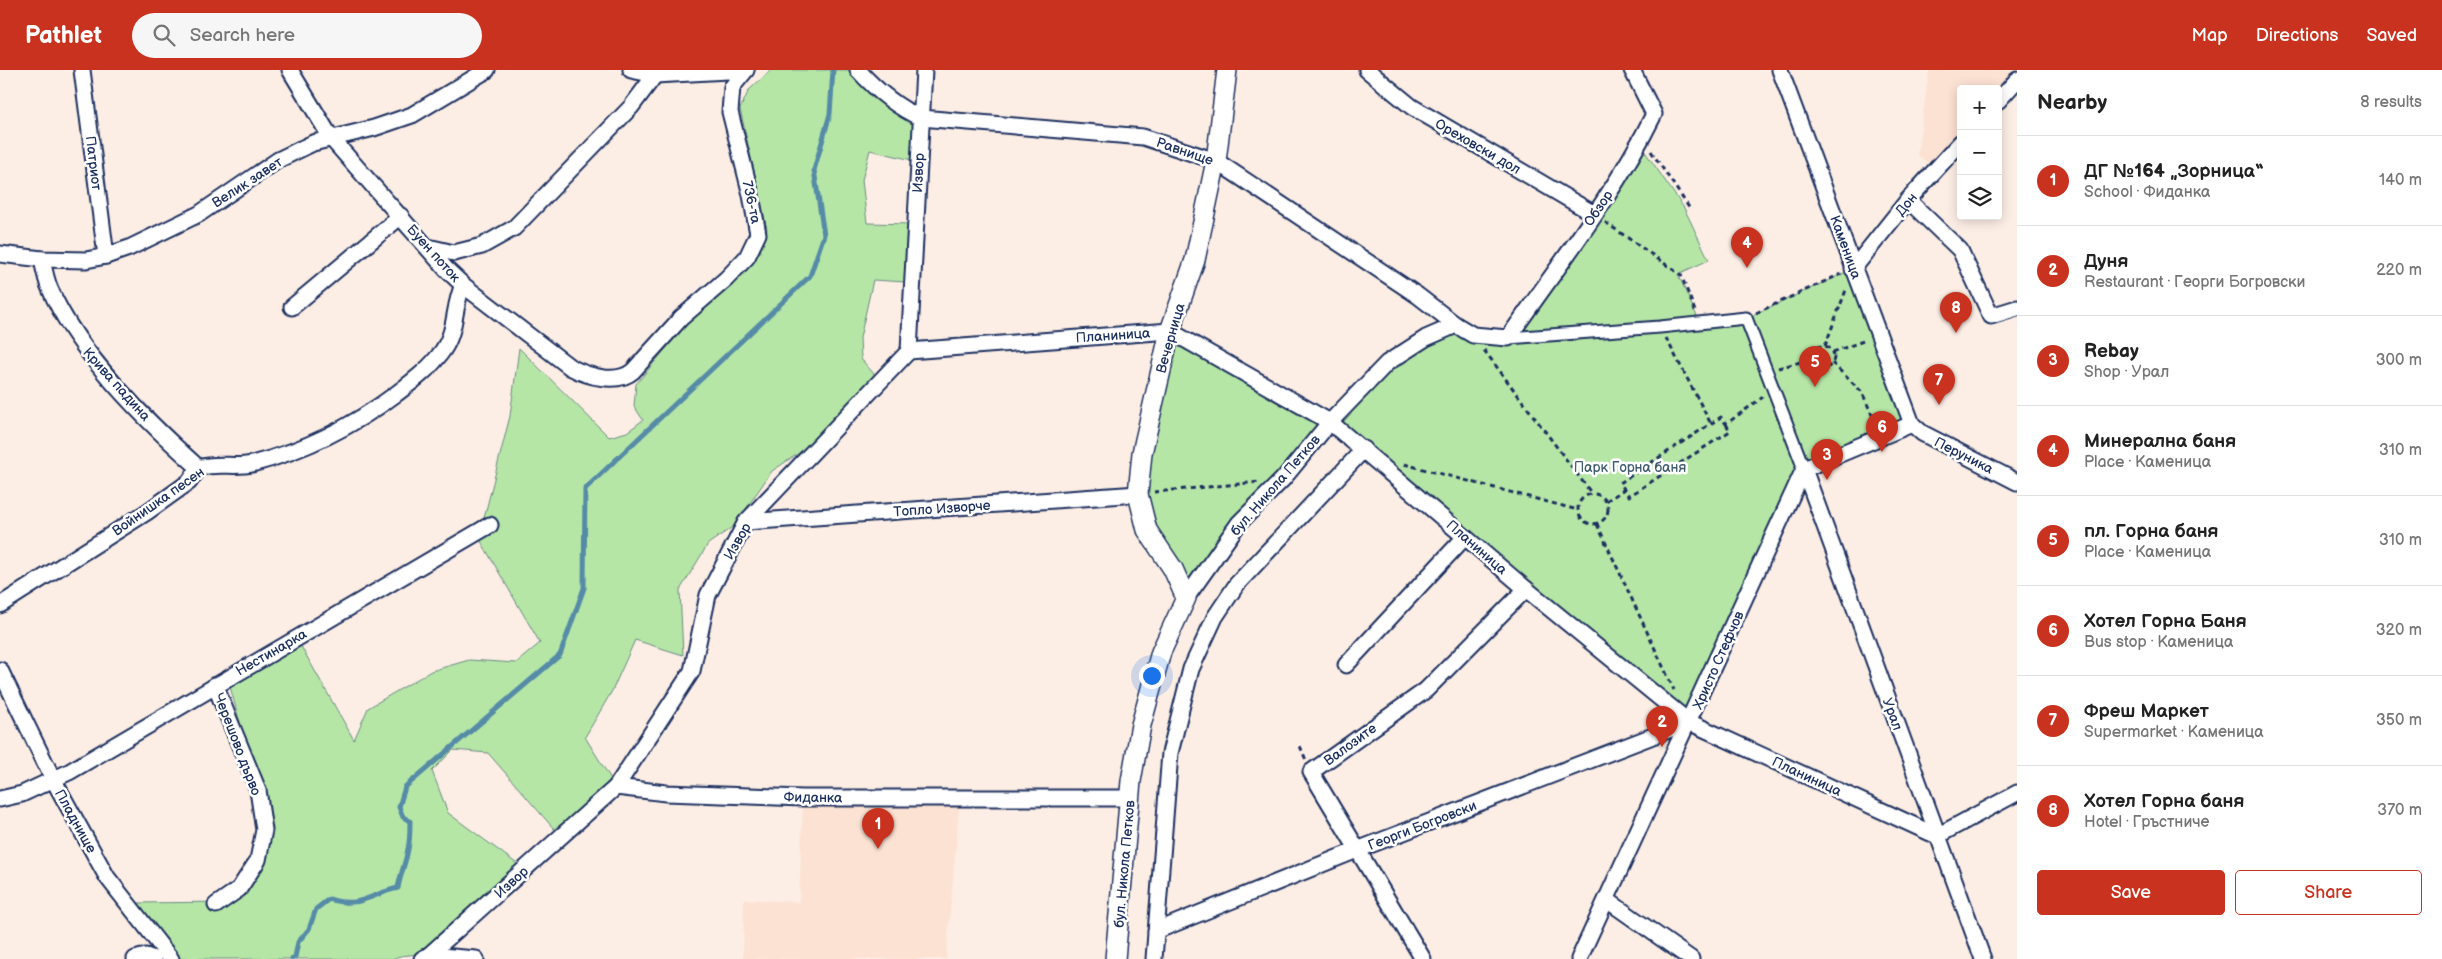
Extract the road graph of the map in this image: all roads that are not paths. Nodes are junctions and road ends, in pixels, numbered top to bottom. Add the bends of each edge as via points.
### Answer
1 (82, 70) edge
2 (290, 70) edge
3 (487, 70) edge
4 (631, 70) edge
5 (746, 70) edge
6 (858, 70) edge
7 (924, 70) edge
8 (1227, 70) edge
9 (1367, 70) edge
10 (1632, 70) edge
11 (1780, 70) edge
12 (655, 74) junction
13 (2017, 80) edge
14 (2002, 97) edge
15 (921, 118) junction
16 (331, 138) junction
17 (1957, 146) edge
18 (1216, 160) junction
19 (1908, 200) junction
20 (1594, 214) junction
21 (401, 216) junction
22 (428, 247) junction
23 (0, 254) edge
24 (106, 256) junction
25 (42, 259) junction
26 (1853, 269) junction
27 (463, 285) junction
28 (292, 307) dead end
29 (2017, 308) edge
30 (1456, 325) junction
31 (1170, 331) junction
32 (1508, 338) junction
33 (909, 351) junction
34 (624, 376) joint
35 (1330, 422) junction
36 (1912, 424) junction
37 (1364, 448) junction
38 (199, 468) junction
39 (1804, 469) junction
40 (2017, 482) edge
41 (1138, 494) junction
42 (746, 522) junction
43 (490, 525) dead end
44 (1465, 537) junction
45 (1526, 589) junction
46 (1186, 598) junction
47 (0, 605) edge
48 (1346, 665) dead end
49 (0, 670) edge
50 (214, 685) junction
51 (1689, 722) junction
52 (53, 779) junction
53 (616, 787) junction
54 (2017, 792) edge
55 (1130, 798) junction
56 (0, 799) edge
57 (1937, 836) junction
58 (1357, 850) junction
59 (1607, 900) junction
60 (216, 905) dead end
61 (1156, 932) junction
62 (426, 957) edge
63 (135, 959) edge
64 (154, 959) edge
65 (171, 959) edge
66 (476, 959) edge
67 (1115, 959) edge
68 (1154, 959) edge
69 (1423, 959) edge
70 (1580, 959) edge
71 (1691, 959) edge
72 (1983, 959) edge

1 - 24 street, Патриот
2 - 16 street, Буен поток
3 - 16 street, Велик завет via 412,115
4 - 12 street
5 - 12 street
5 - 34 street, 736-та via 732,88 730,112 758,234 748,257 682,318 633,372
6 - 15 street, Равнище via 901,109
7 - 15 street, Извор
8 - 18 street, Вечерница
9 - 20 street, Ореховски дол via 1412,107
10 - 20 street, Обзор via 1654,114
11 - 26 street, Каменица
12 - 22 street via 631,107 514,228 482,246 454,252
13 - 14 street
15 - 18 street, Равнище via 1143,137
15 - 33 street, Извор
16 - 21 street, Буен поток
16 - 24 street, Велик завет via 278,160 182,223
17 - 19 street, Дон
18 - 30 street, Равнище via 1417,295
18 - 31 street, Вечерница via 1195,260
19 - 26 street, Дон
19 - 29 street via 1960,250 1991,316
20 - 32 street, Обзор
21 - 22 street, Буен поток
21 - 28 street
22 - 27 street, Буен поток
23 - 25 street, Велик завет
24 - 25 street, Велик завет via 86,260
25 - 38 street, Крива падина via 49,288 84,348
26 - 36 street, Каменица
27 - 34 street, Буен поток via 570,367 593,376
27 - 38 street, Войнишка песен via 457,300 452,334 443,350 407,386 378,408 339,432 297,450 251,464 215,464
30 - 32 street, Равнище via 1472,335
30 - 35 street, бул. Никола Петков via 1426,338 1387,363
31 - 33 street, Планиница
31 - 35 street, Планиница
31 - 41 street, Вечерница via 1142,454
32 - 39 street via 1746,318
33 - 42 street, Извор
35 - 37 street, Планиница
35 - 46 street, бул. Никола Петков via 1283,479 1239,523
36 - 39 street
36 - 40 street, Перуника via 1922,433
37 - 44 street, Планиница
37 - 61 street via 1237,584 1215,617 1191,669 1170,753
38 - 47 street, Войнишка песен via 190,482 154,507
39 - 51 street, Христо Стефчов
39 - 57 street, Урал
41 - 42 street, Топло Изворче
41 - 46 street, Вечерница via 1147,530
42 - 53 street, Извор via 708,594 692,672
43 - 50 street, Нестинарка
44 - 45 street, Планиница
44 - 48 street
45 - 51 street, Планиница
45 - 58 street, Валозите via 1426,690 1310,772
46 - 55 street, бул. Никола Петков via 1161,652 1144,716
49 - 52 street, Пладнище
50 - 52 street, Нестинарка
50 - 60 street, Черешово дърво via 258,790 264,830 258,860 239,889
51 - 57 street, Планиница
51 - 58 street, Георги Богровски
51 - 59 street, Христо Стефчов
52 - 56 street, Нестинарка via 22,794
52 - 65 street, Пладнище via 106,877
53 - 55 street, Фиданка via 666,793 803,798
53 - 62 street, Извор
54 - 57 street
55 - 67 street, бул. Никола Петков
57 - 72 street, Урал
58 - 61 street, Георги Богровски
58 - 69 street, Валозите
59 - 70 street, Христо Стефчов
59 - 71 street
61 - 68 street
62 - 66 street
63 - 64 street via 146,956

